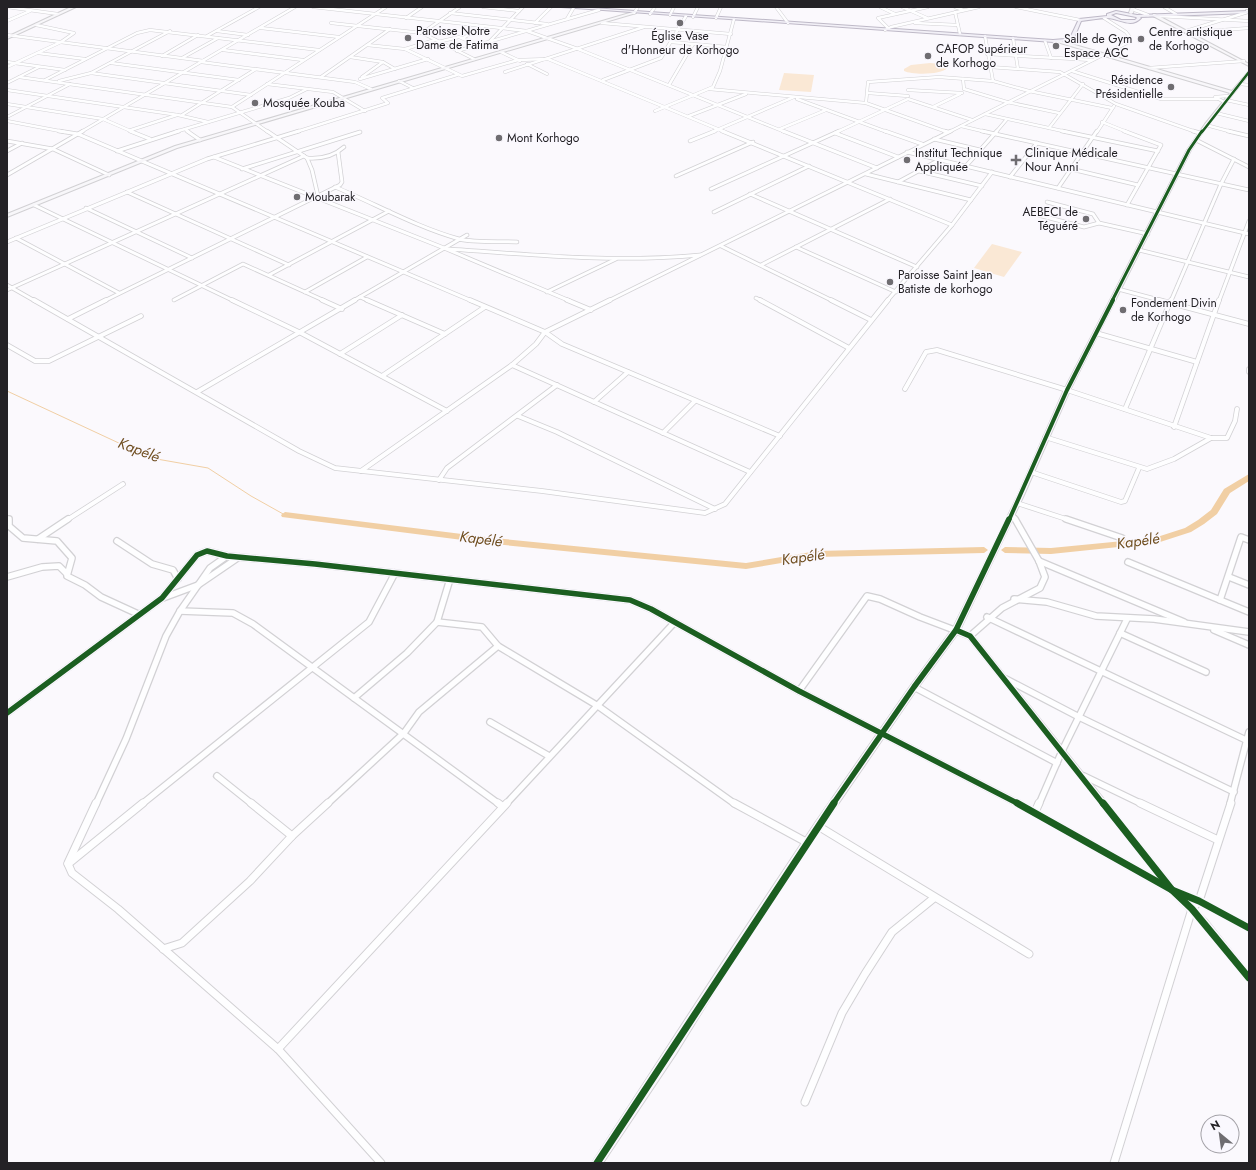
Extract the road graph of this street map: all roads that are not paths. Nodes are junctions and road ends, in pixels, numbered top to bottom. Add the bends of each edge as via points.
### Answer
1 (7, 7) edge
2 (74, 7) edge
3 (259, 7) edge
4 (295, 7) edge
5 (313, 7) edge
6 (386, 7) edge
7 (422, 7) edge
8 (460, 7) edge
9 (483, 7) edge
10 (523, 7) edge
11 (551, 7) edge
12 (563, 7) edge
13 (638, 7) edge
14 (655, 7) edge
15 (674, 7) edge
16 (698, 7) edge
17 (721, 7) edge
18 (776, 7) edge
19 (880, 7) edge
20 (902, 7) edge
21 (927, 7) edge
22 (955, 7) edge
23 (979, 7) edge
24 (1016, 7) edge
25 (1164, 7) edge
26 (574, 8) edge
27 (1132, 8) edge
28 (31, 10) junction
29 (599, 10) junction
30 (963, 10) junction
31 (519, 11) junction
32 (911, 11) junction
33 (1248, 11) edge
34 (956, 12) junction
35 (450, 13) junction
36 (634, 13) junction
37 (1131, 13) junction
38 (58, 14) junction
39 (375, 14) junction
40 (650, 14) junction
41 (895, 14) junction
42 (1176, 14) junction
43 (670, 15) junction
44 (1148, 15) junction
45 (686, 16) junction
46 (1137, 16) junction
47 (1155, 16) junction
48 (693, 17) junction
49 (1109, 17) junction
50 (406, 18) junction
51 (716, 18) junction
52 (928, 18) junction
53 (1104, 18) junction
54 (567, 19) junction
55 (510, 20) junction
56 (734, 20) junction
57 (1080, 20) junction
58 (1224, 20) junction
59 (7, 21) edge
60 (1249, 21) edge
61 (331, 22) dead end
62 (439, 22) junction
63 (910, 22) junction
64 (535, 23) junction
65 (602, 23) junction
66 (788, 23) junction
67 (549, 24) junction
68 (36, 25) junction
69 (358, 25) junction
70 (958, 25) junction
71 (483, 27) junction
72 (644, 27) junction
73 (261, 28) junction
74 (1249, 28) edge
75 (391, 29) junction
76 (502, 29) junction
77 (886, 29) junction
78 (217, 30) junction
79 (679, 30) junction
80 (527, 31) junction
81 (170, 32) junction
82 (1186, 32) junction
83 (422, 33) junction
84 (7, 34) edge
85 (731, 34) junction
86 (960, 34) junction
87 (13, 35) junction
88 (199, 35) junction
89 (248, 35) junction
90 (206, 36) junction
91 (985, 36) junction
92 (338, 37) junction
93 (7, 38) edge
94 (218, 38) junction
95 (463, 38) junction
96 (548, 38) junction
97 (1013, 38) junction
98 (238, 40) junction
99 (437, 41) junction
100 (1045, 41) junction
101 (1058, 41) junction
102 (61, 42) junction
103 (488, 42) junction
104 (671, 42) junction
105 (693, 44) junction
106 (367, 45) junction
107 (478, 45) junction
108 (727, 47) junction
109 (105, 49) junction
110 (405, 49) junction
111 (578, 49) junction
112 (222, 50) junction
113 (320, 50) junction
114 (457, 51) junction
115 (131, 52) junction
116 (501, 52) junction
117 (37, 53) junction
118 (987, 54) junction
119 (1014, 55) junction
120 (161, 56) junction
121 (1104, 56) junction
122 (350, 57) junction
123 (181, 58) junction
124 (548, 58) junction
125 (1051, 58) junction
126 (86, 59) junction
127 (428, 59) junction
128 (474, 59) junction
129 (303, 60) junction
130 (518, 60) junction
131 (1093, 60) junction
132 (1244, 61) junction
133 (7, 62) edge
134 (202, 62) junction
135 (383, 62) junction
136 (14, 63) junction
137 (110, 63) junction
138 (528, 65) junction
139 (1249, 65) edge
140 (7, 67) edge
141 (40, 67) junction
142 (990, 67) junction
143 (445, 68) junction
144 (1149, 68) junction
145 (256, 69) junction
146 (395, 69) junction
147 (1018, 69) junction
148 (66, 70) junction
149 (630, 70) junction
150 (1072, 71) junction
151 (186, 72) junction
152 (284, 72) junction
153 (505, 72) dead end
154 (1249, 72) edge
155 (91, 73) junction
156 (547, 74) dead end
157 (1066, 74) junction
158 (457, 75) junction
159 (19, 77) junction
160 (321, 77) junction
161 (360, 79) junction
162 (963, 79) junction
163 (239, 80) junction
164 (603, 80) junction
165 (907, 80) junction
166 (44, 81) junction
167 (399, 81) junction
168 (993, 81) junction
169 (56, 82) junction
170 (355, 82) junction
171 (7, 83) edge
172 (164, 83) junction
173 (69, 84) junction
174 (267, 84) junction
175 (1083, 84) junction
176 (1240, 84) junction
177 (669, 85) junction
178 (1249, 85) edge
179 (413, 88) junction
180 (306, 89) junction
181 (372, 89) junction
182 (710, 89) junction
183 (7, 90) edge
184 (908, 90) junction
185 (966, 90) junction
186 (222, 91) junction
187 (1029, 91) junction
188 (1231, 92) junction
189 (747, 93) junction
190 (868, 93) junction
191 (962, 93) junction
192 (48, 95) junction
193 (145, 95) junction
194 (251, 95) junction
195 (694, 95) junction
196 (794, 97) junction
197 (908, 97) junction
198 (342, 98) junction
199 (1070, 99) junction
200 (1217, 99) junction
201 (1226, 99) junction
202 (1008, 102) junction
203 (203, 103) junction
204 (866, 103) junction
205 (7, 104) edge
206 (1116, 104) junction
207 (718, 105) junction
208 (1249, 105) edge
209 (666, 106) junction
210 (26, 107) junction
211 (123, 107) junction
212 (232, 107) junction
213 (933, 107) junction
214 (1112, 108) junction
215 (826, 110) junction
216 (885, 110) junction
217 (365, 111) junction
218 (654, 111) dead end
219 (242, 113) junction
220 (1059, 113) junction
221 (1216, 113) junction
222 (985, 114) junction
223 (178, 115) junction
224 (182, 116) junction
225 (689, 116) junction
226 (7, 117) edge
227 (748, 117) junction
228 (1007, 118) junction
229 (104, 119) junction
230 (972, 120) junction
231 (7, 121) edge
232 (1249, 121) edge
233 (208, 122) junction
234 (257, 122) junction
235 (858, 122) junction
236 (1102, 122) junction
237 (1206, 125) junction
238 (960, 126) junction
239 (1049, 128) junction
240 (185, 129) junction
241 (720, 129) junction
242 (780, 129) junction
243 (131, 130) junction
244 (360, 132) dead end
245 (948, 132) junction
246 (835, 133) junction
247 (1200, 133) junction
248 (78, 134) junction
249 (994, 134) junction
250 (1249, 136) edge
251 (277, 137) junction
252 (1093, 137) junction
253 (150, 139) junction
254 (934, 139) junction
255 (200, 140) junction
256 (1196, 140) junction
257 (7, 141) edge
258 (690, 141) dead end
259 (753, 142) junction
260 (22, 143) junction
261 (813, 143) junction
262 (1036, 143) junction
263 (922, 144) junction
264 (344, 147) dead end
265 (53, 149) junction
266 (980, 150) junction
267 (7, 151) edge
268 (117, 151) junction
269 (1158, 151) junction
270 (298, 152) junction
271 (338, 152) junction
272 (907, 152) junction
273 (227, 153) junction
274 (1082, 153) junction
275 (785, 155) junction
276 (214, 157) junction
277 (305, 157) junction
278 (898, 157) junction
279 (1234, 159) junction
280 (221, 160) junction
281 (939, 160) junction
282 (142, 161) junction
283 (809, 166) junction
284 (966, 166) junction
285 (1249, 167) edge
286 (877, 168) junction
287 (1148, 168) junction
288 (242, 169) junction
289 (1071, 169) junction
290 (919, 171) junction
291 (992, 172) junction
292 (169, 174) junction
293 (866, 174) junction
294 (1177, 174) junction
295 (7, 175) edge
296 (109, 175) junction
297 (676, 176) dead end
298 (260, 177) junction
299 (1010, 177) junction
300 (848, 182) junction
301 (898, 182) junction
302 (1221, 184) junction
303 (1138, 185) junction
304 (982, 186) junction
305 (335, 187) junction
306 (1058, 188) junction
307 (711, 189) dead end
308 (1249, 190) edge
309 (127, 192) junction
310 (220, 194) junction
311 (750, 194) junction
312 (316, 197) junction
313 (890, 199) junction
314 (971, 200) junction
315 (1047, 202) dead end
316 (1127, 204) junction
317 (34, 205) junction
318 (86, 208) junction
319 (389, 211) junction
320 (714, 212) dead end
321 (789, 212) junction
322 (1158, 212) junction
323 (178, 214) junction
324 (1038, 215) dead end
325 (7, 216) edge
326 (277, 217) junction
327 (63, 218) junction
328 (371, 221) junction
329 (1249, 221) edge
330 (1099, 223) junction
331 (1204, 223) junction
332 (952, 225) junction
333 (829, 230) junction
334 (136, 232) junction
335 (1247, 233) edge
336 (1148, 234) junction
337 (467, 235) dead end
338 (16, 238) junction
339 (233, 238) junction
340 (460, 239) junction
341 (330, 241) junction
342 (7, 242) edge
343 (517, 242) dead end
344 (110, 244) junction
345 (721, 246) junction
346 (796, 247) junction
347 (444, 248) junction
348 (1139, 250) junction
349 (704, 254) junction
350 (367, 257) junction
351 (192, 258) junction
352 (617, 258) junction
353 (1188, 262) junction
354 (65, 264) junction
355 (289, 265) junction
356 (761, 265) junction
357 (917, 267) junction
358 (167, 270) junction
359 (404, 272) junction
360 (1230, 272) junction
361 (269, 275) junction
362 (1249, 277) edge
363 (7, 285) edge
364 (200, 286) junction
365 (13, 288) junction
366 (1118, 289) junction
367 (7, 290) edge
368 (305, 292) junction
369 (547, 292) junction
370 (896, 292) junction
371 (119, 293) junction
372 (360, 297) junction
373 (756, 298) dead end
374 (174, 300) dead end
375 (1170, 303) junction
376 (485, 307) junction
377 (342, 309) junction
378 (591, 310) junction
379 (1214, 314) junction
380 (402, 315) junction
381 (141, 316) dead end
382 (68, 319) junction
383 (871, 320) junction
384 (1249, 324) edge
385 (545, 332) junction
386 (301, 333) junction
387 (1096, 333) junction
388 (445, 334) junction
389 (99, 336) junction
390 (7, 345) edge
391 (849, 348) junction
392 (1150, 349) junction
393 (340, 354) junction
394 (1197, 362) junction
395 (512, 364) junction
396 (1249, 369) edge
397 (628, 372) junction
398 (1249, 372) edge
399 (382, 376) junction
400 (557, 385) junction
401 (905, 389) dead end
402 (1067, 390) junction
403 (197, 392) junction
404 (695, 401) junction
405 (594, 402) junction
406 (1125, 409) junction
407 (1237, 409) dead end
408 (447, 411) junction
409 (518, 416) junction
410 (1174, 427) junction
411 (663, 433) junction
412 (780, 436) junction
413 (1045, 437) junction
414 (1211, 438) junction
415 (1139, 468) junction
416 (361, 471) junction
417 (750, 472) junction
418 (1031, 472) junction
419 (439, 480) junction
420 (123, 484) dead end
421 (1017, 504) junction
422 (715, 509) junction
423 (1012, 514) junction
424 (7, 518) edge
425 (1122, 538) dead end
426 (38, 539) junction
427 (1249, 540) edge
428 (117, 541) dead end
429 (227, 556) junction
430 (239, 557) junction
431 (1039, 561) junction
432 (1128, 562) dead end
433 (395, 573) junction
434 (67, 574) junction
435 (1229, 576) junction
436 (7, 577) edge
437 (178, 579) junction
438 (450, 579) junction
439 (198, 585) junction
440 (1249, 585) edge
441 (162, 598) junction
442 (1014, 599) junction
443 (1220, 600) junction
444 (180, 611) junction
445 (1249, 612) edge
446 (138, 614) junction
447 (987, 618) junction
448 (1127, 619) junction
449 (437, 622) junction
450 (674, 623) junction
451 (1192, 625) junction
452 (1208, 627) junction
453 (956, 630) junction
454 (1249, 632) edge
455 (1120, 633) junction
456 (970, 636) junction
457 (1249, 645) edge
458 (498, 646) junction
459 (311, 668) junction
460 (1102, 672) junction
461 (1206, 672) dead end
462 (1003, 678) junction
463 (914, 687) junction
464 (800, 691) junction
465 (354, 698) junction
466 (598, 706) junction
467 (7, 713) edge
468 (1079, 717) junction
469 (490, 722) dead end
470 (1249, 732) edge
471 (404, 733) junction
472 (883, 734) junction
473 (1248, 741) edge
474 (1062, 751) junction
475 (549, 756) junction
476 (1057, 763) junction
477 (217, 776) dead end
478 (1082, 776) junction
479 (1234, 792) junction
480 (502, 806) junction
481 (1035, 812) junction
482 (818, 826) junction
483 (292, 836) junction
484 (1218, 840) junction
485 (808, 843) junction
486 (68, 864) junction
487 (1172, 890) junction
488 (934, 898) junction
489 (1199, 901) junction
490 (1192, 909) junction
491 (1249, 928) edge
492 (163, 949) junction
493 (1029, 954) dead end
494 (1249, 978) edge
495 (278, 1049) junction
496 (805, 1102) dead end
497 (380, 1163) edge
498 (597, 1163) edge
499 (1114, 1163) edge

1 - 28 street
2 - 38 street
3 - 78 street
4 - 73 street
5 - 39 street
6 - 39 street
7 - 50 street
8 - 35 street
9 - 31 street
10 - 31 street
11 - 64 street
12 - 26 main road
13 - 36 street
14 - 40 street
15 - 43 street
16 - 48 street
17 - 51 street
18 - 66 street
19 - 41 street
20 - 32 street
21 - 32 street
22 - 30 street
23 - 30 street
24 - 57 street
25 - 42 street
26 - 29 main road
26 - 54 street
27 - 37 street
27 - 44 street
28 - 38 street
28 - 59 street
29 - 36 main road
29 - 54 street
30 - 34 street
31 - 55 street
32 - 41 street
32 - 52 street
33 - 42 main road
33 - 58 street
34 - 52 street
34 - 70 street
35 - 55 street
35 - 62 street
36 - 40 main road
36 - 65 street
37 - 46 main road
37 - 49 main road via 1114,11
38 - 68 street
39 - 50 street
39 - 69 street
40 - 43 main road
41 - 77 street via 878,18
42 - 47 main road
43 - 45 main road
44 - 46 main road
44 - 47 main road
45 - 48 main road
45 - 79 street
46 - 49 main road via 1138,19 1132,21 1119,21
47 - 58 street
47 - 82 street
48 - 51 main road
49 - 53 main road
50 - 62 street
51 - 56 main road
52 - 63 street
53 - 57 main road
53 - 121 street via 1126,32 1129,38 1124,45
54 - 67 street
55 - 64 street
55 - 76 street
56 - 66 main road
56 - 85 street
57 - 101 main road via 1073,37
58 - 60 street
58 - 82 street
61 - 69 street
62 - 71 street
62 - 83 street
63 - 70 street
63 - 77 street
64 - 67 street
65 - 72 street
65 - 96 street
66 - 77 main road
67 - 80 street
68 - 87 street
68 - 102 street via 74,33
69 - 75 street
69 - 92 street
70 - 86 street
71 - 76 street
71 - 95 street
72 - 79 street
72 - 111 street
73 - 89 street
73 - 92 street
74 - 82 street
75 - 83 street
75 - 106 street
76 - 80 street
76 - 103 street
77 - 86 main road
78 - 89 street
78 - 90 street
79 - 85 street
79 - 104 street
80 - 96 street
80 - 103 street
81 - 88 street
81 - 109 street via 156,30 137,33
81 - 115 street
82 - 132 street
83 - 99 street
84 - 87 street
85 - 108 street
86 - 91 main road
87 - 93 street
87 - 102 street
88 - 90 street
88 - 120 street
89 - 98 street
90 - 94 street
91 - 97 main road
91 - 118 street
92 - 113 street
94 - 98 street
94 - 123 street
95 - 99 street
95 - 107 street
96 - 111 street
96 - 116 street
97 - 100 main road
97 - 119 street
98 - 112 street
98 - 113 street
99 - 110 street
99 - 114 street
100 - 101 main road
100 - 125 street
101 - 121 street
102 - 109 street
102 - 117 street
103 - 107 street
104 - 105 street
104 - 149 street via 662,58
105 - 108 street
105 - 177 street
106 - 110 street
106 - 122 street
107 - 114 street
108 - 182 street via 714,85
109 - 115 street
109 - 126 street
110 - 127 street
111 - 124 street
111 - 149 street
112 - 129 street
112 - 134 street
113 - 129 street
114 - 128 street
115 - 120 street
115 - 137 street
116 - 128 street
116 - 130 street
117 - 126 street
117 - 136 street
118 - 119 street
118 - 142 street
119 - 125 street
119 - 147 street
120 - 123 street
121 - 131 street
121 - 144 street
122 - 135 street
122 - 160 street
123 - 134 street
124 - 130 street
124 - 138 street
124 - 164 street
125 - 131 street
126 - 148 street
127 - 143 street
127 - 146 street
128 - 143 street
129 - 152 street
130 - 138 street
130 - 158 street via 466,75
131 - 150 street
132 - 139 street
132 - 144 street
133 - 136 street
134 - 145 street
134 - 151 street
135 - 146 street
135 - 161 street
136 - 140 street
136 - 141 street
137 - 151 street
137 - 155 street
138 - 153 street
138 - 156 street
141 - 148 street
141 - 159 street
142 - 147 street
142 - 168 street
143 - 158 street
143 - 167 street
144 - 188 street
145 - 152 street
145 - 163 street
146 - 161 street
147 - 157 street
148 - 166 street
149 - 164 street
149 - 177 street
150 - 157 street
150 - 200 street via 1155,97
151 - 163 street
151 - 172 street
152 - 160 street
152 - 174 street
154 - 176 street
155 - 169 street
155 - 172 street
155 - 173 street
157 - 175 street
157 - 187 street
158 - 179 street
159 - 166 street
159 - 171 street
160 - 170 street
161 - 170 street
162 - 165 street via 939,77
162 - 168 street
162 - 185 street
163 - 186 street
164 - 209 street
165 - 184 street
165 - 190 street via 868,82
166 - 169 street
167 - 179 street
167 - 181 street
168 - 187 street
169 - 173 street
170 - 181 street
172 - 186 street
172 - 193 street
173 - 192 street
173 - 193 street
174 - 180 street
174 - 194 street
175 - 199 street
175 - 206 street
176 - 178 street
176 - 188 street
177 - 195 street
179 - 217 street via 382,98 389,103
180 - 198 street via 333,92
180 - 219 street via 289,98
181 - 198 street
182 - 189 street
182 - 195 street
183 - 192 street
184 - 191 street
184 - 197 street
185 - 191 street
185 - 202 street
186 - 194 street
186 - 203 street
187 - 199 street
187 - 202 street
188 - 201 street
189 - 196 street
189 - 207 street
190 - 197 street
190 - 204 street
191 - 213 street
192 - 210 street
192 - 211 street
193 - 203 street
193 - 211 street
194 - 212 street
195 - 207 street
195 - 209 street
196 - 204 street
196 - 215 street
196 - 227 street
197 - 213 street
197 - 216 street
198 - 217 street
198 - 234 street
199 - 214 street
199 - 220 street
200 - 201 street
200 - 201 street via 1217,96
201 - 208 street
201 - 221 street
202 - 220 street
202 - 222 street
203 - 212 street
203 - 224 street
204 - 216 street
205 - 210 street
206 - 214 street
206 - 247 street
207 - 225 street
207 - 227 street
209 - 218 street
209 - 225 street
210 - 226 street
210 - 229 street
211 - 223 street
211 - 229 street
212 - 219 street
213 - 230 street
214 - 236 street
215 - 235 street
215 - 242 street
216 - 235 street
216 - 245 street
217 - 251 street
219 - 233 street
219 - 234 street
220 - 239 street
221 - 232 street
221 - 237 street
222 - 228 street
222 - 230 street
223 - 224 street
223 - 243 street
224 - 233 street
225 - 241 street
227 - 241 street
227 - 242 street
228 - 239 street
228 - 249 street
229 - 243 street
229 - 248 street
230 - 238 street
231 - 248 street
233 - 240 street
234 - 251 street
234 - 255 street
235 - 246 street
235 - 263 street
236 - 252 street
236 - 269 street via 1161,144
237 - 247 street
237 - 250 street
238 - 245 street
238 - 249 street
239 - 252 street
240 - 253 street
240 - 255 street
241 - 258 street
241 - 259 street
242 - 261 street
243 - 253 street
244 - 270 street
245 - 254 street
246 - 261 street
246 - 278 street
247 - 256 street
248 - 265 street
248 - 268 street
249 - 262 street
249 - 266 street
251 - 270 street
251 - 273 street
252 - 269 street
252 - 274 street
253 - 268 street
254 - 263 street
254 - 266 street
255 - 282 street
256 - 279 street
256 - 294 street
257 - 260 street
259 - 275 street
259 - 297 street
260 - 265 street
260 - 267 street
261 - 275 street
261 - 286 street
262 - 274 street
262 - 299 street
263 - 272 street
264 - 271 street
265 - 295 street
265 - 296 street
266 - 284 street
268 - 282 street
269 - 287 street
270 - 277 street
270 - 288 street
271 - 277 street via 316,159
271 - 305 street via 342,182
272 - 278 street
272 - 281 street
273 - 276 street
273 - 280 street
274 - 287 street
274 - 289 street
275 - 283 street
275 - 307 street
276 - 280 street
276 - 292 street
277 - 298 street
277 - 312 street via 312,170
278 - 286 street
279 - 285 street
279 - 302 street
280 - 288 street
281 - 284 street
281 - 290 street
282 - 292 street
282 - 296 street
283 - 300 street
283 - 311 street
284 - 291 street
286 - 293 street
287 - 294 street
287 - 303 street
288 - 298 street
289 - 303 street
289 - 306 street
290 - 301 street
290 - 304 street
291 - 299 street
291 - 304 street
292 - 309 street
292 - 310 street
293 - 300 street
293 - 301 street
294 - 302 street
294 - 322 street
296 - 317 street
298 - 310 street
298 - 312 street
299 - 306 street
300 - 313 street
300 - 321 street
301 - 314 street
302 - 308 street
302 - 331 street
303 - 316 street
304 - 314 street
305 - 312 street
305 - 319 street
306 - 316 street
309 - 318 street
309 - 323 street
310 - 323 street
310 - 326 street
311 - 320 street
311 - 321 street
312 - 326 street
312 - 328 street
313 - 332 street
313 - 333 street
314 - 332 street
315 - 330 street via 1094,214
316 - 322 street
317 - 325 street
317 - 327 street
318 - 327 street
318 - 334 street
319 - 328 street
319 - 340 street
321 - 333 street
321 - 345 street
322 - 331 street
322 - 336 street
323 - 334 street
323 - 339 street
324 - 330 street via 1084,227
326 - 339 street
326 - 341 street
327 - 338 street
327 - 344 street
328 - 341 street
328 - 347 street
329 - 335 street
330 - 336 street
331 - 335 street
331 - 353 street
332 - 357 street
333 - 346 street
333 - 357 street
334 - 344 street
334 - 351 street
335 - 360 street
336 - 348 street
337 - 340 street
338 - 342 street
338 - 354 street
339 - 351 street
339 - 355 street
340 - 343 street
340 - 347 street
341 - 350 street
341 - 355 street
344 - 354 street
344 - 358 street
345 - 349 street
345 - 356 street
346 - 356 street
346 - 370 street
347 - 352 street via 527,255
347 - 359 street
347 - 369 street
348 - 353 street
348 - 366 street
349 - 352 street via 665,259
349 - 378 street
350 - 359 street
350 - 368 street
351 - 358 street
352 - 369 street
353 - 360 street
353 - 375 street
354 - 365 street
354 - 371 street
355 - 361 street
356 - 383 street
357 - 370 street
358 - 364 street
358 - 371 street
359 - 372 street
359 - 376 street
360 - 362 street
360 - 379 street
361 - 364 street via 242,264
361 - 368 street
363 - 365 street
364 - 374 street
364 - 386 street
365 - 367 street
365 - 382 street
366 - 375 street
366 - 387 street
368 - 377 street
369 - 378 street
370 - 383 street
371 - 382 street
372 - 377 street
372 - 380 street
373 - 391 street
375 - 379 street
375 - 392 street
376 - 385 street
376 - 388 street
377 - 386 street
378 - 385 street
379 - 384 street
379 - 394 street
380 - 388 street
380 - 393 street
381 - 389 street
382 - 389 street
383 - 391 street
385 - 395 street via 536,344
385 - 397 street via 562,344
386 - 393 street
386 - 403 street
387 - 392 street
387 - 402 street
388 - 399 street
389 - 390 street via 49,361 35,361
389 - 403 street
391 - 412 street
392 - 394 street
392 - 406 street
393 - 399 street
394 - 410 street
395 - 400 street
395 - 408 street
396 - 398 street
397 - 404 street
397 - 405 street
399 - 408 street
400 - 405 street
400 - 409 street
401 - 402 street via 926,352 936,350
402 - 406 street
402 - 413 street
403 - 416 street via 306,455 335,468
404 - 411 street
404 - 412 street
405 - 411 street
406 - 410 street
407 - 414 street via 1235,421 1227,438
408 - 416 street
409 - 419 street via 447,468
409 - 422 street via 557,432
410 - 414 street
411 - 417 street
412 - 417 street
413 - 415 street
413 - 418 street
414 - 415 street via 1174,459 1147,469
415 - 418 street via 1125,501 1121,502
416 - 419 street
417 - 422 street via 725,504
418 - 421 street
419 - 422 street via 705,512
420 - 426 street
421 - 423 street
421 - 425 street
423 - 431 street
423 - 453 street
424 - 426 street via 9,526 23,538
426 - 434 street via 57,541 72,558
427 - 435 street via 1241,537
428 - 437 street via 152,564 173,570
429 - 430 street
429 - 437 street via 207,551 197,555
429 - 439 street via 210,568
430 - 433 street
430 - 439 street
431 - 442 street via 1045,577 1040,588
431 - 451 street
432 - 443 street
433 - 438 street
433 - 459 street via 369,622
434 - 436 street via 59,566 42,567
434 - 446 street via 101,597
435 - 440 street
435 - 443 street
437 - 441 street
438 - 449 street
438 - 450 street via 630,600
439 - 441 street
439 - 444 street
441 - 446 street
442 - 447 street
442 - 448 street via 1047,602 1096,616
443 - 445 street
444 - 459 street via 233,612
444 - 486 street via 166,636 126,739
446 - 467 street
447 - 456 street
447 - 460 street
448 - 451 street via 1154,619
448 - 455 street
449 - 458 street via 482,627
449 - 465 street
450 - 464 street
450 - 466 street
451 - 452 street
452 - 454 street
452 - 457 street
453 - 456 street
453 - 463 street
453 - 464 street via 867,596
455 - 460 street
455 - 461 street
456 - 462 street
458 - 466 street
458 - 471 street via 419,712
459 - 465 street
459 - 486 street
460 - 468 street
460 - 473 street
462 - 468 street
462 - 474 street
463 - 472 street
463 - 476 street
464 - 472 street
465 - 471 street
466 - 475 street
466 - 485 street via 741,808
468 - 474 street
468 - 479 street
469 - 475 street
470 - 473 street
471 - 480 street
471 - 483 street
472 - 481 street
472 - 482 street
473 - 479 street
474 - 476 street
474 - 478 street
475 - 480 street
476 - 481 street
477 - 483 street
478 - 484 street
478 - 487 street
479 - 484 street
480 - 495 street
481 - 487 street
482 - 485 street
482 - 488 street
483 - 492 street via 250,881 182,943
484 - 489 street
485 - 498 street
486 - 492 street via 72,873
487 - 489 street
487 - 490 street
488 - 493 street
488 - 496 street via 892,932 865,974 842,1013
489 - 490 street
489 - 491 street
490 - 494 street
490 - 499 street
492 - 495 street
495 - 497 street

